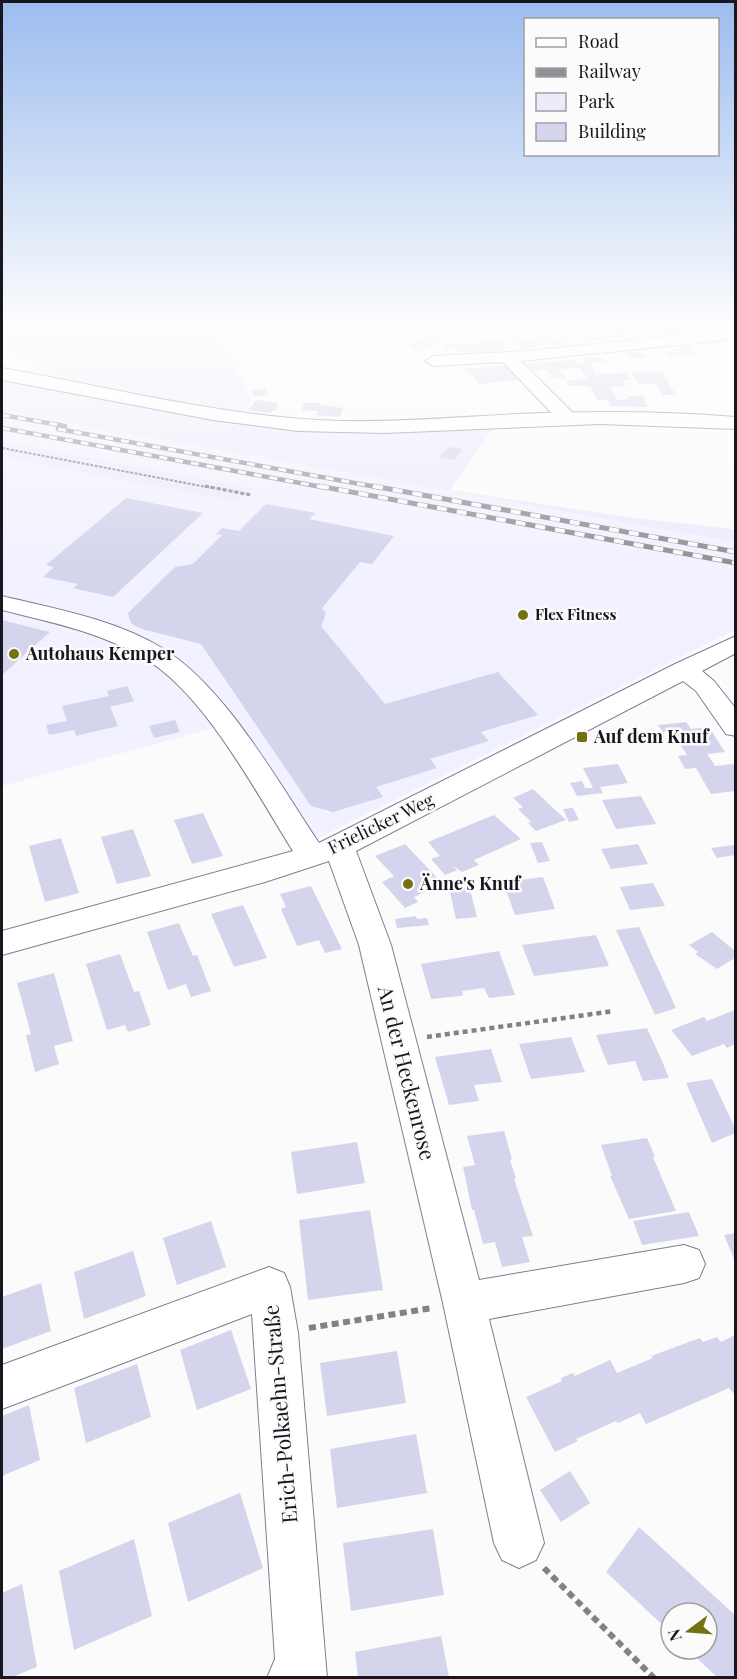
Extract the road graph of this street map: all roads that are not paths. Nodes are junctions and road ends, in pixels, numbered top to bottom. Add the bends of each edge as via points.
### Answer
1 (178, 407) edge
2 (557, 407) edge
3 (568, 419) junction
4 (735, 423) edge
5 (2, 603) edge
6 (735, 642) edge
7 (684, 669) junction
8 (735, 728) edge
9 (326, 851) junction
10 (2, 943) edge
11 (684, 1264) dead end
12 (464, 1303) junction
13 (2, 1387) edge
14 (519, 1543) road end
15 (293, 1677) edge

1 - 3 main road via 305,426 384,427
2 - 3 street
3 - 4 main road
5 - 9 street via 103,630 133,642 177,669 201,693
6 - 7 street, Frielicker Weg
7 - 8 street via 705,687
7 - 9 street, Frielicker Weg
9 - 10 street, Frielicker Weg
9 - 12 street, An der Heckenrose via 375,945
11 - 12 street
12 - 14 street, An der Heckenrose
13 - 15 street, Erich-Polkaehn-Straße via 269,1287 276,1333 302,1674

